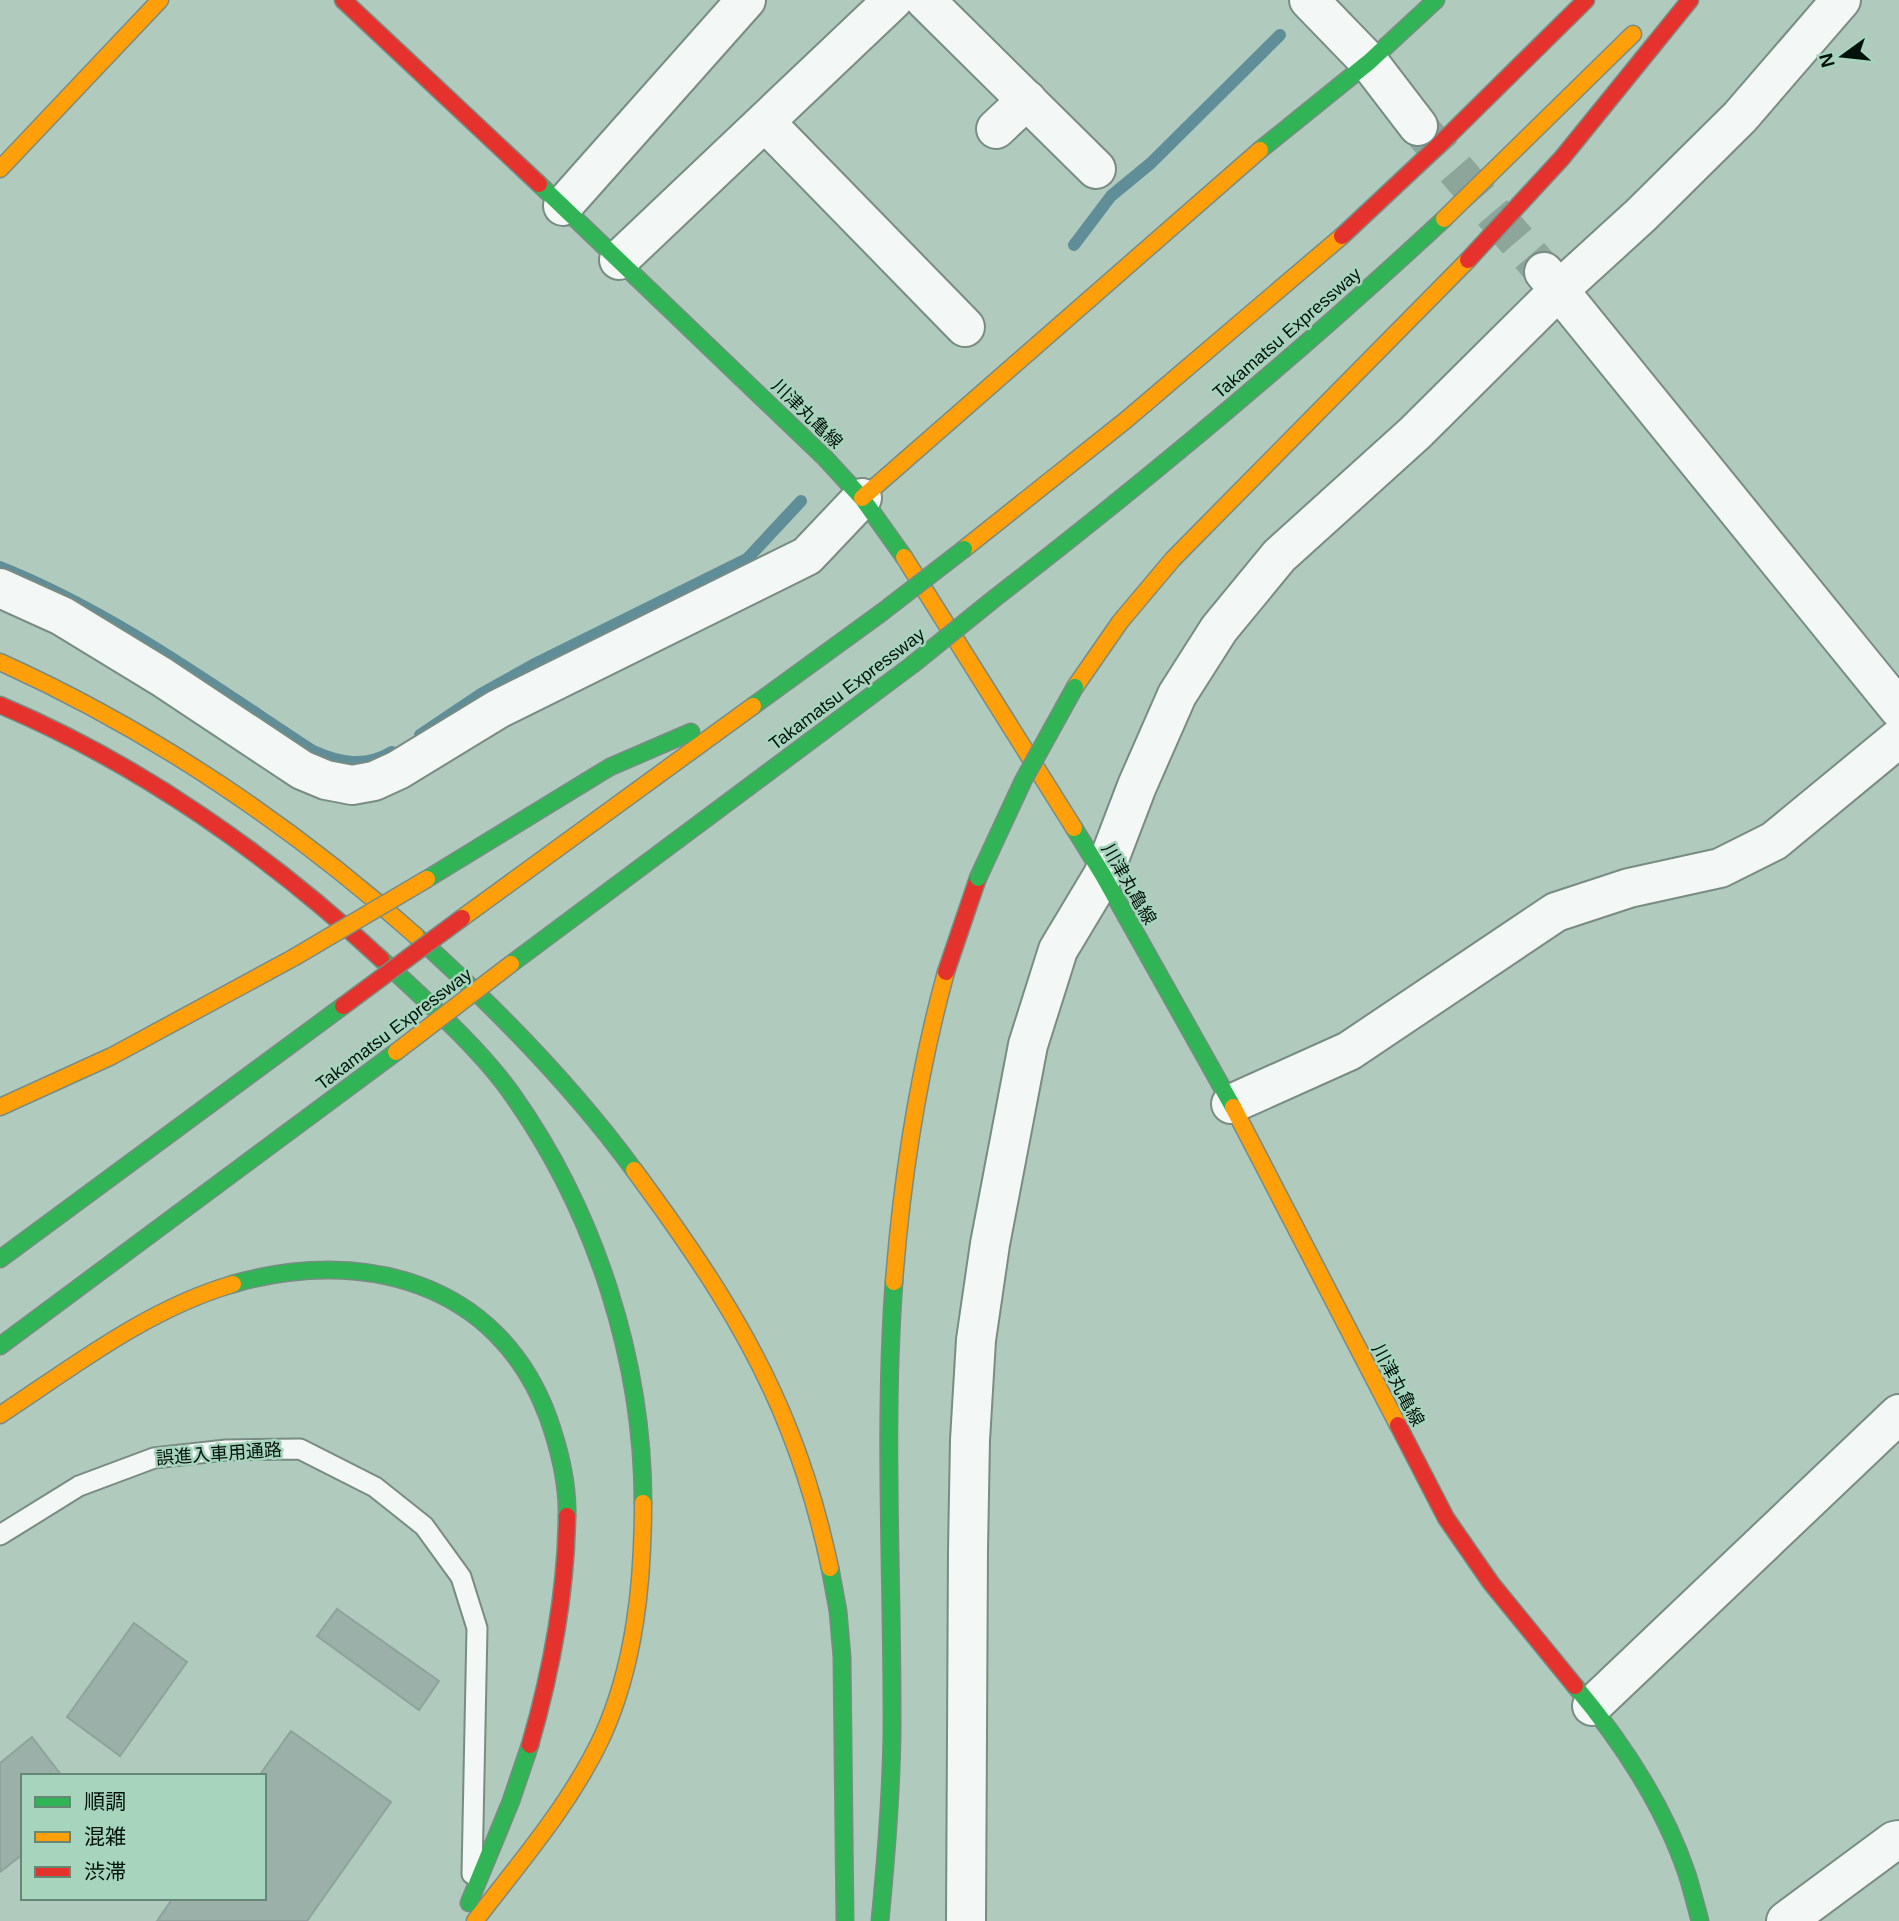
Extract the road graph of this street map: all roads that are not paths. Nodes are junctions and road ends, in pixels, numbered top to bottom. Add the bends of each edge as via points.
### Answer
1 (160, 0) edge
2 (343, 0) edge
3 (746, 0) edge
4 (893, 0) edge
5 (925, 0) edge
6 (1309, 0) edge
7 (1436, 0) edge
8 (1586, 0) edge
9 (1690, 0) edge
10 (1841, 0) edge
11 (1648, 19) dead end
12 (1369, 62) junction
13 (1027, 100) junction
14 (765, 122) junction
15 (1418, 126) tunnel mouth
16 (996, 129) dead end
17 (0, 169) edge
18 (1096, 169) dead end
19 (563, 206) junction
20 (620, 260) junction
21 (1552, 281) junction
22 (965, 327) dead end
23 (862, 498) junction
24 (0, 588) edge
25 (0, 663) edge
26 (0, 705) edge
27 (754, 705) junction
28 (1899, 709) edge
29 (1899, 738) edge
30 (1102, 875) junction
31 (1231, 1104) junction
32 (0, 1107) edge
33 (0, 1259) edge
34 (0, 1346) edge
35 (1899, 1414) edge
36 (0, 1415) edge
37 (0, 1535) edge
38 (1592, 1706) junction
39 (1899, 1840) edge
40 (471, 1900) junction
41 (461, 1921) edge
42 (475, 1921) edge
43 (845, 1921) edge
44 (880, 1921) edge
45 (966, 1921) edge
46 (1700, 1921) edge
47 (1786, 1921) edge

1 - 17 main road
2 - 19 main road, 川津丸亀線
3 - 19 street
4 - 14 street
5 - 13 street
6 - 12 street
7 - 12 main road
8 - 27 main road, bridge via 1357,222 1097,445
9 - 44 main road, bridge via 1562,158 1480,248 1173,559 1120,622 1038,750 978,878 930,1036 901,1195 888,1426 893,1753
10 - 21 street via 1740,117 1641,215
11 - 34 main road, Takamatsu Expressway, bridge via 1555,114 1247,396 912,665
12 - 15 street
12 - 23 main road via 1236,170
13 - 16 street
13 - 18 street
14 - 20 street
14 - 22 street
19 - 20 main road, 川津丸亀線
20 - 23 main road, 川津丸亀線
21 - 28 street
21 - 30 street via 1415,433 1279,556 1219,629 1177,695
23 - 24 street via 807,556 498,709 398,770 352,785 302,770 73,623
23 - 30 main road, 川津丸亀線 via 967,655
25 - 43 main road via 87,704 159,746 235,794 370,894 440,955 568,1087 617,1146 710,1275 772,1388 812,1497 827,1554 838,1613 842,1673
26 - 42 main road via 144,779 288,879 420,994 514,1097 566,1185 595,1249 613,1304 639,1418 644,1477 639,1593 630,1649 596,1751 567,1801
27 - 32 main road, bridge via 610,767 293,958 106,1058
27 - 33 main road, bridge
29 - 31 street via 1774,841 1720,868 1629,888 1556,912 1349,1051
30 - 31 main road, 川津丸亀線
30 - 45 street via 1058,950 1028,1045 976,1340 968,1550
31 - 38 main road, 川津丸亀線 via 1446,1518 1491,1583
35 - 38 street
36 - 40 main road via 183,1303 266,1275 308,1269 352,1268 394,1276 474,1314 508,1344 531,1380 561,1456 568,1548 553,1653 526,1760 502,1832
37 - 40 lane, 誤進入車用通路 via 79,1486 153,1458 226,1450 300,1449 375,1487 432,1536 461,1577 477,1628
38 - 46 main road, 川津丸亀線 via 1645,1784 1670,1832
39 - 47 street
40 - 41 main road

